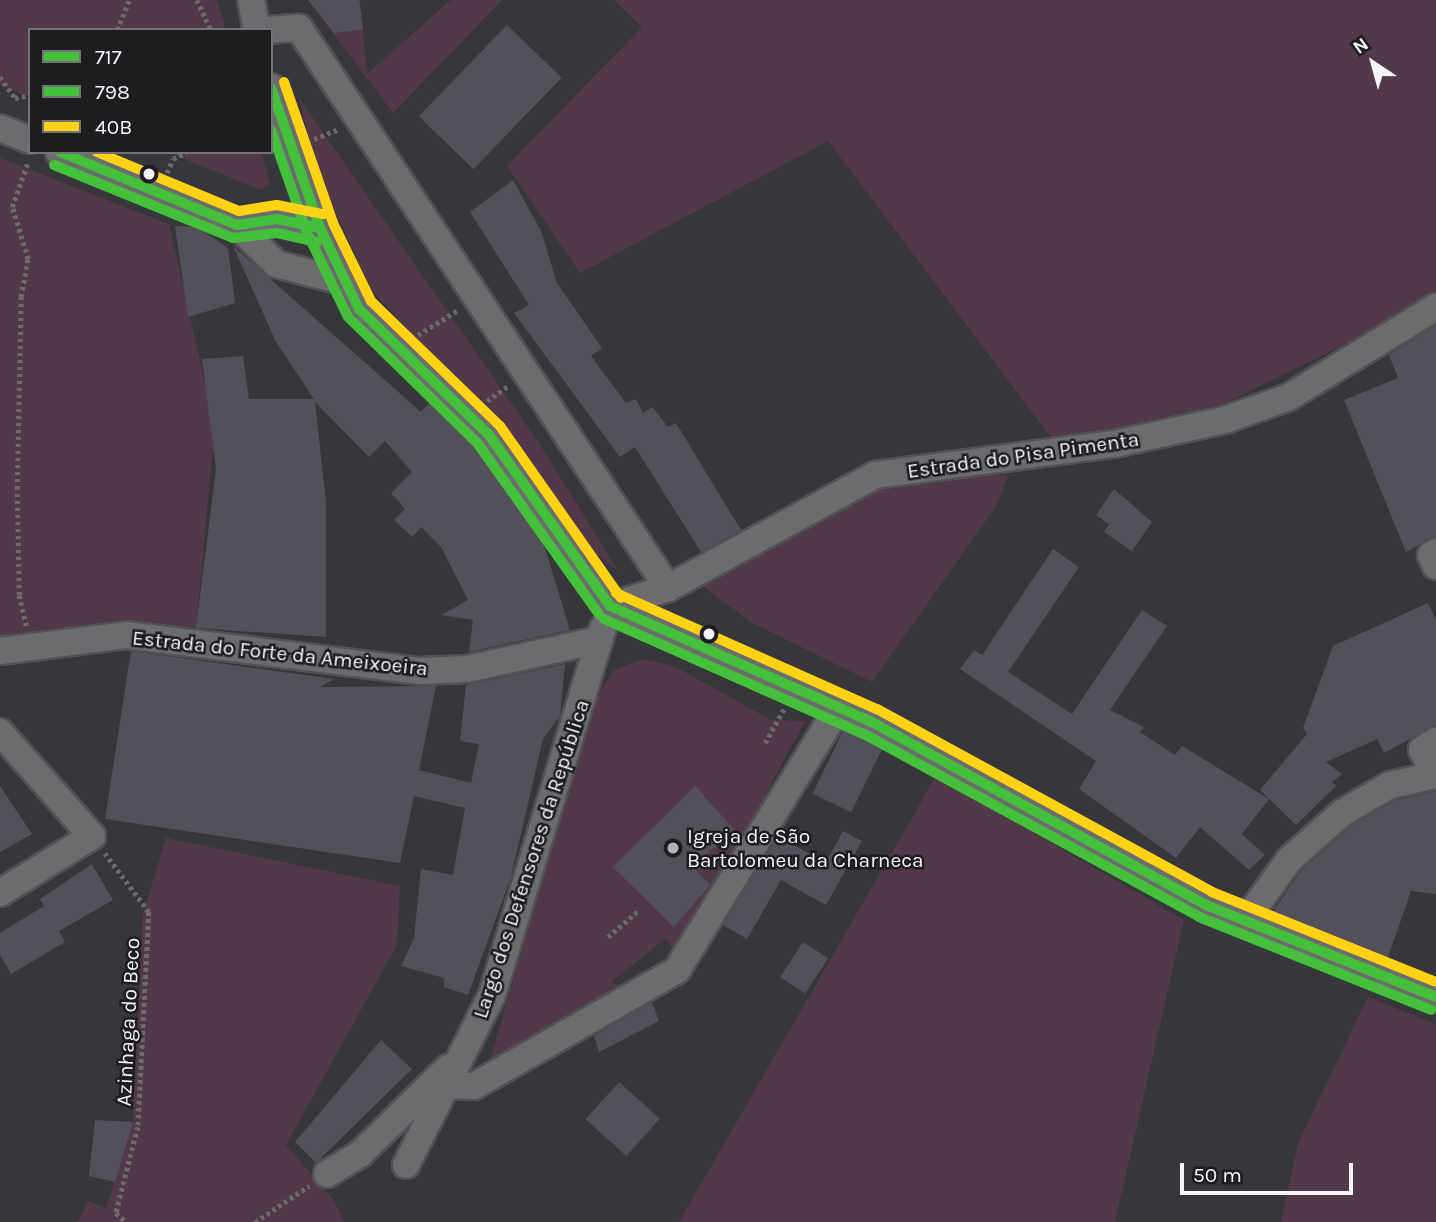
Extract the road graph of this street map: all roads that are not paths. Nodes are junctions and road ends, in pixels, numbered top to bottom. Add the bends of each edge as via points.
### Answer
1 (251, 0) edge
2 (257, 28) edge
3 (273, 30) edge
4 (273, 93) edge
5 (0, 128) edge
6 (28, 139) edge
7 (64, 154) edge
8 (237, 225) junction
9 (320, 228) junction
10 (345, 282) junction
11 (1436, 307) edge
12 (668, 588) junction
13 (610, 606) junction
14 (599, 640) junction
15 (0, 651) edge
16 (838, 708) junction
17 (0, 732) edge
18 (1436, 741) edge
19 (1436, 775) edge
20 (0, 893) edge
21 (1245, 921) junction
22 (1436, 997) edge
23 (468, 1049) junction
24 (447, 1085) junction
25 (406, 1166) dead end
26 (327, 1174) road end

1 - 2 street
3 - 12 street via 299,28
4 - 9 street
5 - 6 street
7 - 8 street
8 - 9 street via 277,219
8 - 10 street via 276,264
9 - 10 street
10 - 13 street via 359,309 469,416 538,496
11 - 12 street, Estrada do Pisa Pimenta via 1289,397 1224,420 1114,444 874,475
12 - 13 street, Estrada do Pisa Pimenta
13 - 14 street, Largo dos Defensores da República
13 - 16 street
14 - 15 street, Estrada do Forte da Ameixoeira via 467,669 420,671 126,635
14 - 23 street, Largo dos Defensores da República via 492,995
16 - 21 street
16 - 24 street via 677,971 474,1086
17 - 20 street via 92,836
18 - 19 street via 1422,750
19 - 21 street via 1390,785 1342,813 1289,860
21 - 22 street
23 - 24 street, Largo dos Defensores da República
23 - 26 street via 360,1154
24 - 25 street, Largo dos Defensores da República

